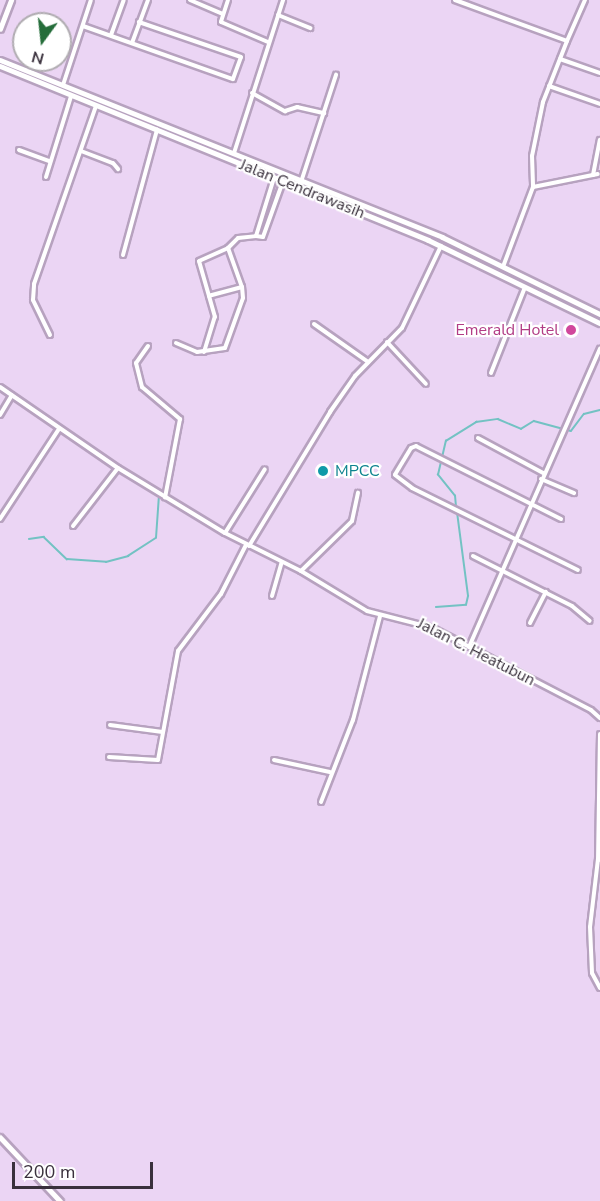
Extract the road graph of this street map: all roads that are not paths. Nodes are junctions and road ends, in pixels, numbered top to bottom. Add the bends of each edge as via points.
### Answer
1 (12, 0) edge
2 (91, 0) edge
3 (124, 0) edge
4 (147, 0) edge
5 (190, 0) edge
6 (228, 0) edge
7 (283, 0) edge
8 (455, 0) edge
9 (585, 0) edge
10 (223, 14) junction
11 (278, 15) junction
12 (139, 22) junction
13 (83, 26) junction
14 (310, 28) dead end
15 (0, 29) edge
16 (111, 35) junction
17 (567, 41) junction
18 (268, 42) junction
19 (132, 43) junction
20 (560, 59) junction
21 (0, 60) edge
22 (0, 66) edge
23 (600, 73) edge
24 (336, 75) dead end
25 (63, 86) junction
26 (549, 86) junction
27 (252, 93) junction
28 (71, 96) junction
29 (600, 104) edge
30 (96, 106) junction
31 (324, 113) junction
32 (157, 130) junction
33 (600, 140) edge
34 (19, 150) dead end
35 (81, 151) junction
36 (234, 155) junction
37 (51, 161) junction
38 (118, 169) dead end
39 (45, 177) dead end
40 (274, 178) junction
41 (283, 181) junction
42 (300, 183) junction
43 (533, 187) junction
44 (256, 237) junction
45 (441, 246) junction
46 (228, 248) junction
47 (123, 255) dead end
48 (503, 267) junction
49 (242, 287) junction
50 (525, 287) junction
51 (209, 296) junction
52 (600, 314) edge
53 (600, 323) edge
54 (314, 324) dead end
55 (50, 336) dead end
56 (387, 342) junction
57 (176, 343) dead end
58 (148, 345) dead end
59 (600, 349) edge
60 (204, 352) junction
61 (368, 362) junction
62 (491, 373) dead end
63 (426, 384) dead end
64 (0, 387) edge
65 (12, 395) junction
66 (0, 415) edge
67 (59, 429) junction
68 (478, 438) dead end
69 (118, 468) junction
70 (266, 469) dead end
71 (543, 473) junction
72 (541, 479) junction
73 (358, 493) dead end
74 (574, 494) dead end
75 (165, 498) junction
76 (529, 506) junction
77 (0, 519) edge
78 (561, 519) dead end
79 (74, 526) dead end
80 (225, 533) junction
81 (516, 538) junction
82 (247, 546) junction
83 (473, 556) dead end
84 (282, 562) junction
85 (501, 569) junction
86 (578, 570) dead end
87 (301, 571) junction
88 (546, 592) junction
89 (272, 596) dead end
90 (380, 616) junction
91 (590, 621) dead end
92 (530, 623) dead end
93 (469, 647) junction
94 (600, 718) edge
95 (110, 725) dead end
96 (163, 732) junction
97 (600, 734) edge
98 (109, 757) dead end
99 (274, 760) dead end
100 (330, 772) junction
101 (321, 802) dead end
102 (599, 858) edge
103 (600, 988) edge
104 (0, 1137) edge
105 (60, 1201) edge

1 - 15 street
2 - 13 street
3 - 16 street
4 - 12 street
5 - 10 street
6 - 10 street
7 - 11 street
8 - 17 street
9 - 17 street
10 - 18 street via 224,25
11 - 14 street
11 - 18 street
12 - 19 street
12 - 19 street via 241,58 232,80
13 - 16 street
13 - 25 street
16 - 19 street
17 - 20 street
18 - 27 street
20 - 23 street
20 - 26 street
21 - 25 main road, Jalan Cendrawasih
22 - 28 main road, Jalan Cendrawasih
24 - 31 street
25 - 36 main road, Jalan Cendrawasih
26 - 29 street
26 - 43 street via 533,150
27 - 31 street via 285,111 297,107
27 - 36 street
28 - 30 main road, Jalan Cendrawasih
28 - 37 street
30 - 32 main road, Jalan Cendrawasih
30 - 35 street
31 - 42 street
32 - 40 main road, Jalan Cendrawasih
32 - 47 street
33 - 43 street via 595,174
34 - 37 street
35 - 38 street via 113,163
35 - 55 street via 32,295
36 - 42 main road, Jalan Cendrawasih
37 - 39 street
40 - 41 main road, Jalan Cendrawasih
40 - 44 street
41 - 44 street via 263,237
41 - 45 main road, Jalan Cendrawasih
42 - 48 main road, Jalan Cendrawasih via 442,237
43 - 48 street
44 - 46 street via 238,238
45 - 50 main road, Jalan Cendrawasih
45 - 56 street via 404,324
46 - 49 street
46 - 51 street via 198,262
48 - 52 main road, Jalan Cendrawasih
49 - 51 street
49 - 60 street via 243,298 227,347
50 - 53 main road, Jalan Cendrawasih
50 - 62 street
51 - 60 street via 215,316
54 - 61 street
56 - 61 street
56 - 63 street
57 - 60 street
58 - 75 street via 136,363 142,387 180,419
59 - 71 street
61 - 82 street via 330,412
64 - 65 street, Jalan C. Heatubun
65 - 66 street
65 - 67 street, Jalan C. Heatubun
67 - 69 street, Jalan C. Heatubun
67 - 77 street
68 - 71 street
69 - 75 street, Jalan C. Heatubun
69 - 79 street
70 - 80 street
71 - 72 street
72 - 74 street
72 - 76 street
73 - 87 street via 352,521
75 - 80 street, Jalan C. Heatubun
76 - 78 street
76 - 81 street
76 - 81 street via 416,447 411,448 395,475 409,486
80 - 82 street, Jalan C. Heatubun
81 - 85 street
81 - 86 street
82 - 84 street, Jalan C. Heatubun
82 - 96 street via 221,594 179,648
83 - 85 street
84 - 87 street, Jalan C. Heatubun
84 - 89 street
85 - 88 street
85 - 93 street
87 - 90 street, Jalan C. Heatubun
88 - 91 street via 581,611
88 - 92 street
90 - 93 street, Jalan C. Heatubun via 422,623
90 - 100 street via 353,720
93 - 94 street, Jalan C. Heatubun
95 - 96 street
96 - 98 street via 158,760
97 - 102 street
99 - 100 street
100 - 101 street
102 - 103 street via 591,962
104 - 105 street

